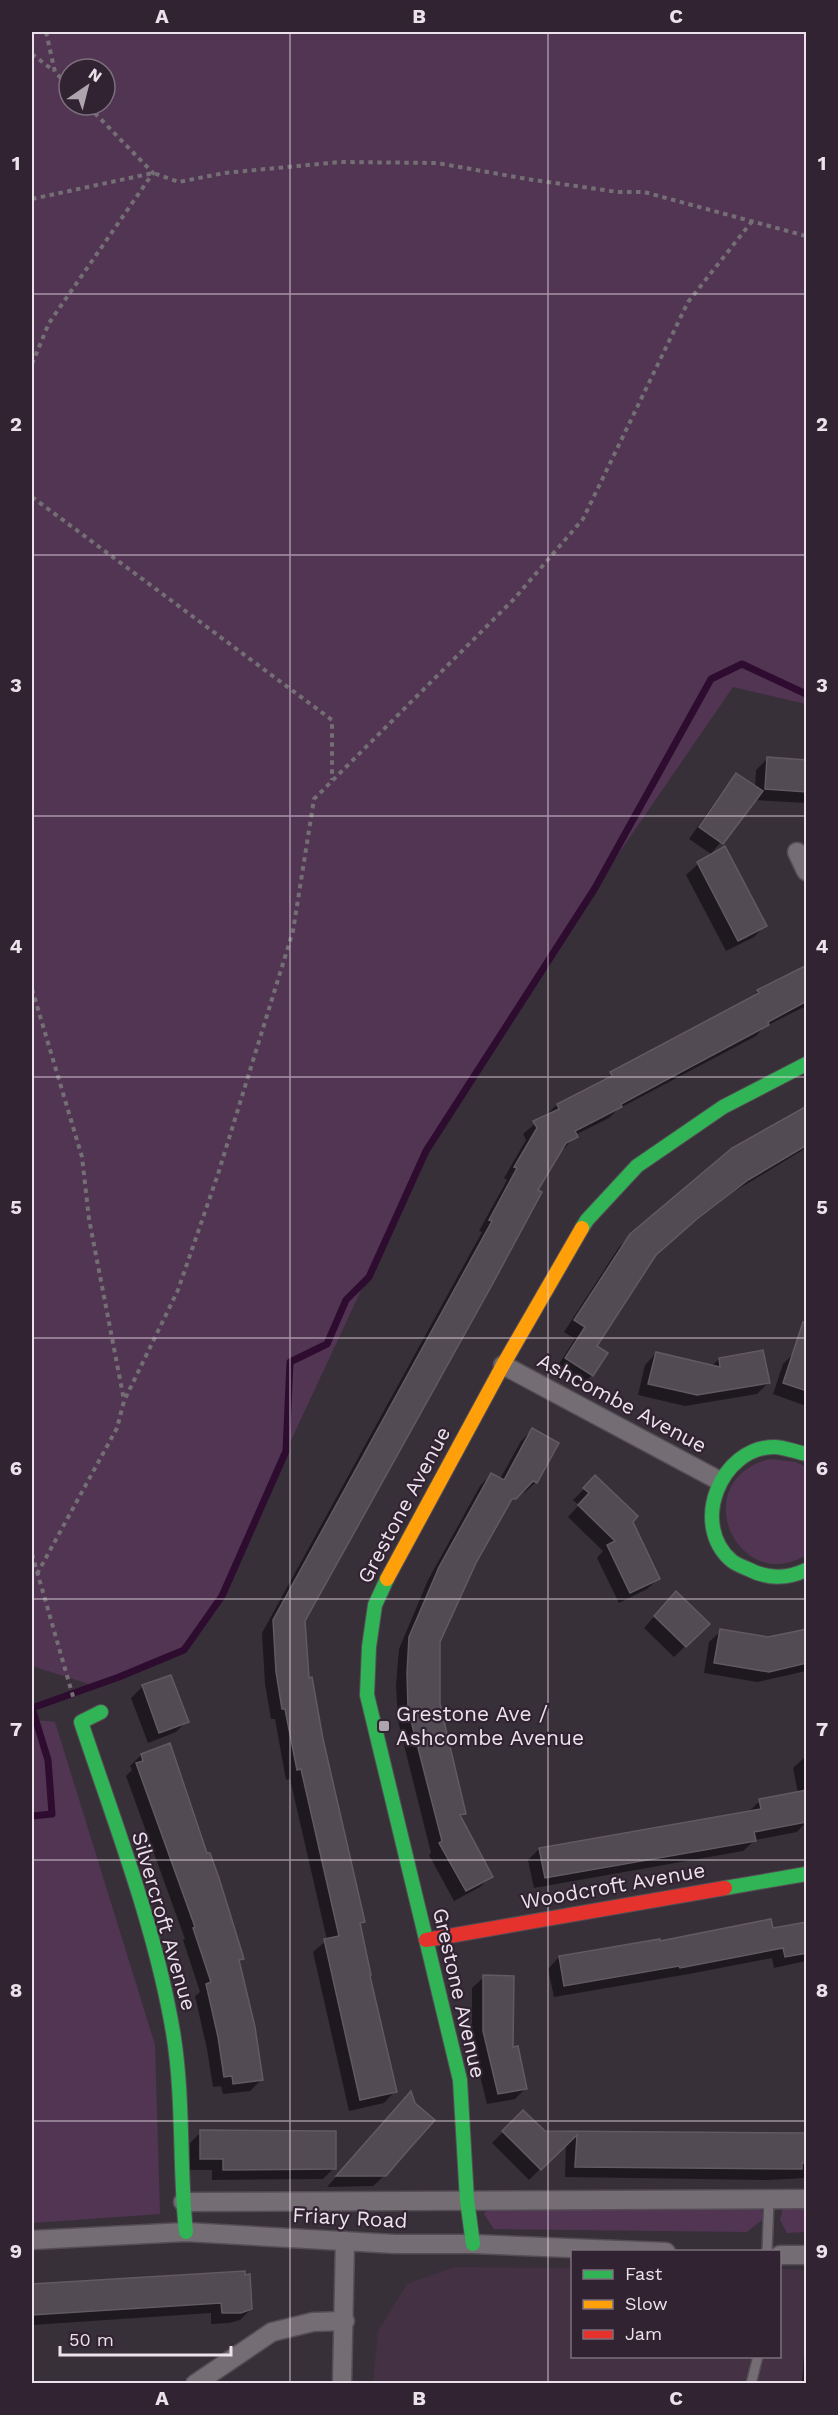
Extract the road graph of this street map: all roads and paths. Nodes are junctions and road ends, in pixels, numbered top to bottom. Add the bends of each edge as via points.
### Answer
1 (46, 32) edge
2 (32, 54) edge
3 (55, 72) joint
4 (99, 117) edge
5 (153, 173) junction
6 (32, 199) edge
7 (753, 220) junction
8 (807, 236) edge
9 (32, 364) edge
10 (32, 497) edge
11 (332, 780) junction
12 (797, 852) dead end
13 (807, 871) edge
14 (32, 989) edge
15 (807, 1064) edge
16 (503, 1365) junction
17 (124, 1401) junction
18 (807, 1454) edge
19 (718, 1480) junction
20 (32, 1554) edge
21 (807, 1570) edge
22 (37, 1574) junction
23 (77, 1709) dead end
24 (101, 1712) dead end
25 (807, 1874) edge
26 (426, 1940) junction
27 (769, 2199) junction
28 (807, 2199) edge
29 (467, 2200) junction
30 (183, 2202) junction
31 (186, 2232) junction
32 (32, 2240) edge
33 (345, 2241) junction
34 (473, 2244) junction
35 (618, 2250) edge
36 (767, 2250) edge
37 (781, 2255) edge
38 (807, 2255) edge
39 (345, 2321) junction
40 (758, 2358) edge
41 (195, 2384) edge
42 (342, 2384) edge
43 (752, 2384) edge

1 - 3 path
2 - 3 path
4 - 5 path
5 - 6 path
5 - 7 path via 178,182 224,172 340,162 437,163 539,181 644,192
5 - 9 path via 49,323
7 - 8 path
7 - 11 path via 688,302 583,519 514,599
10 - 11 path via 332,720
11 - 17 path via 314,799 293,931 218,1174 178,1290
12 - 13 street
14 - 17 path via 82,1157 89,1219
15 - 16 street, Grestone Avenue via 723,1107 638,1166 587,1220
16 - 19 street, Ashcombe Avenue
16 - 26 street, Grestone Avenue via 396,1560 375,1605 369,1647 367,1695
17 - 22 path via 117,1428
18 - 19 street, Ashcombe Avenue via 778,1446 762,1448 733,1463
19 - 21 street, Ashcombe Avenue via 711,1506 712,1522 725,1552 737,1564 767,1577
20 - 22 path
22 - 23 path
24 - 30 street, Silvercroft Avenue via 81,1722 148,1924 173,2031 181,2109
25 - 26 street, Woodcroft Avenue
26 - 29 street, Grestone Avenue via 460,2080
27 - 28 street, Friary Road
27 - 29 street, Friary Road
27 - 36 lane
29 - 30 street, Friary Road
29 - 34 street, Grestone Avenue
30 - 31 street, Silvercroft Avenue
31 - 32 street, Friary Road
31 - 33 street, Friary Road
33 - 34 street, Friary Road
33 - 39 street
34 - 35 street, Friary Road
37 - 38 street
39 - 41 street via 313,2322 272,2332
39 - 42 street
40 - 43 lane

